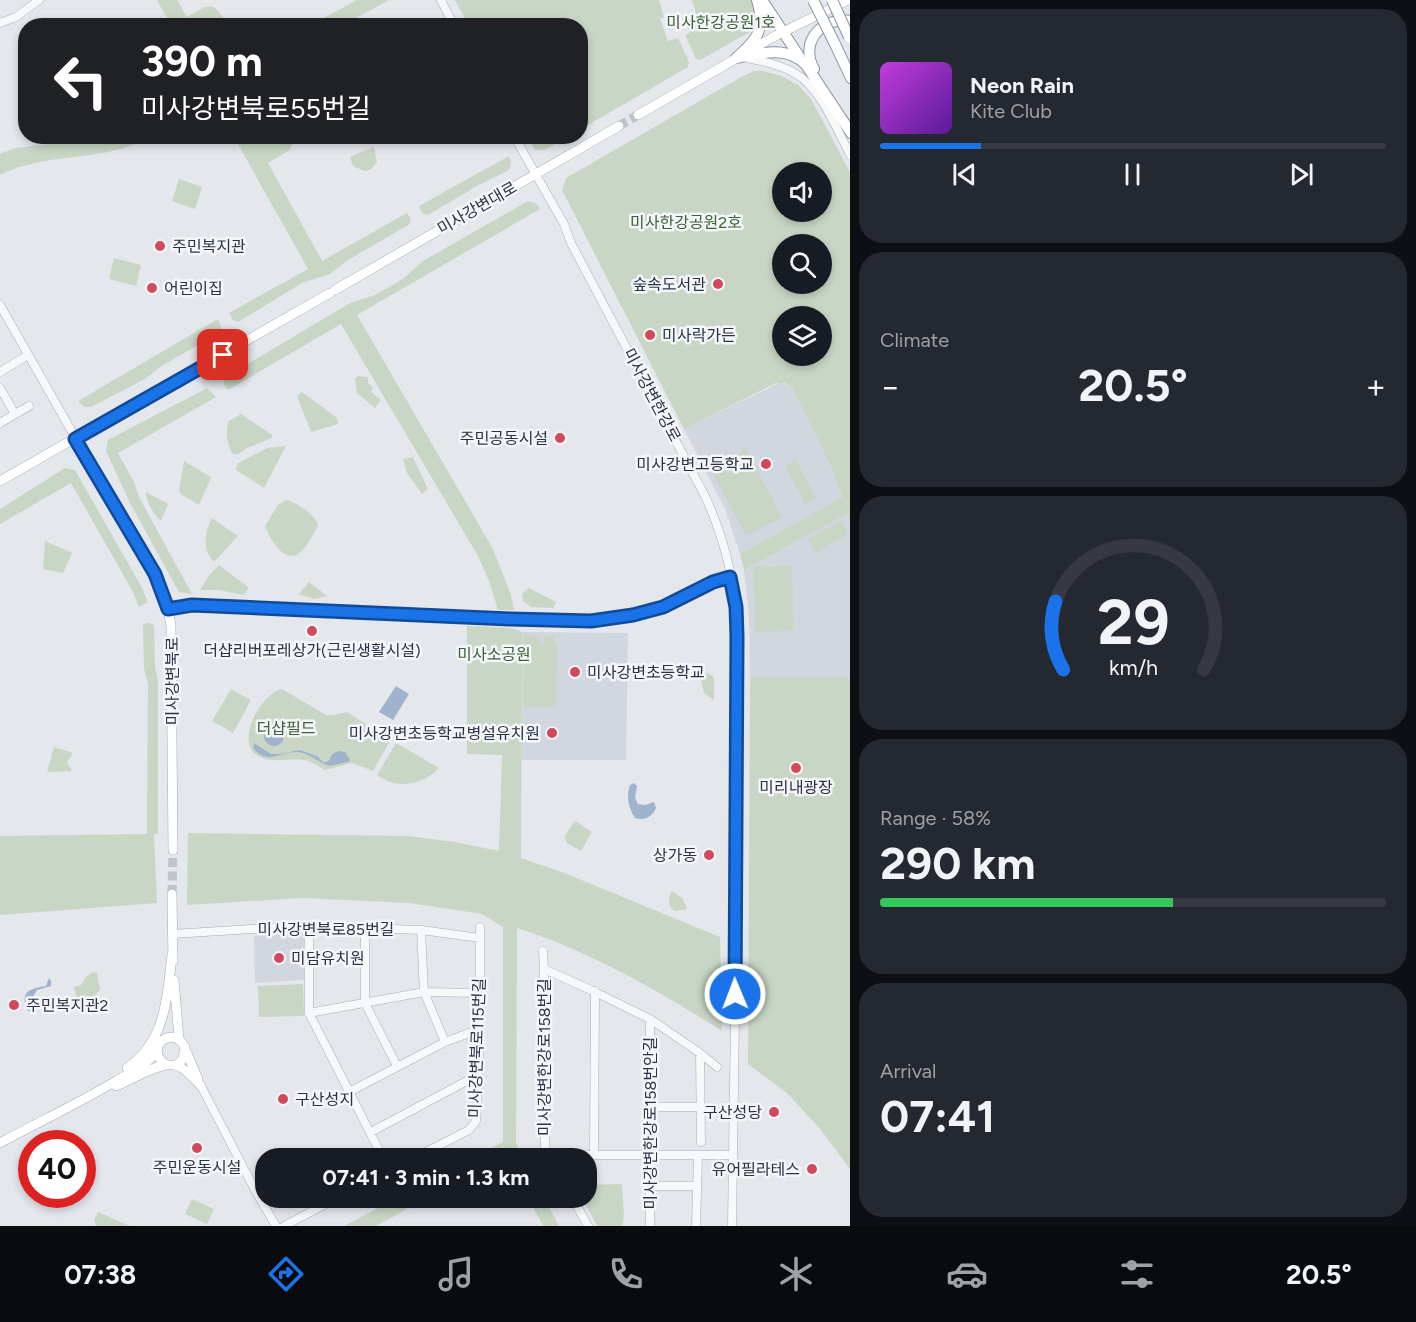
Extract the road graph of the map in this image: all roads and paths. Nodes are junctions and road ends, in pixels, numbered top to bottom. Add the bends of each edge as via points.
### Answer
1 (39, 0) edge
2 (441, 0) edge
3 (757, 0) edge
4 (762, 0) edge
5 (813, 0) edge
6 (832, 0) edge
7 (848, 0) edge
8 (450, 18) edge
9 (850, 21) edge
10 (0, 23) edge
11 (783, 32) junction
12 (850, 38) edge
13 (799, 56) junction
14 (739, 57) junction
15 (850, 78) edge
16 (639, 115) tunnel mouth
17 (842, 119) junction
18 (620, 126) tunnel mouth
19 (850, 133) edge
20 (518, 144) edge
21 (850, 156) edge
22 (535, 175) junction
23 (0, 305) edge
24 (3, 316) edge
25 (28, 356) junction
26 (0, 372) edge
27 (0, 388) edge
28 (29, 406) dead end
29 (15, 414) junction
30 (0, 423) edge
31 (75, 439) junction
32 (0, 482) edge
33 (730, 577) junction
34 (168, 609) junction
35 (173, 850) tunnel mouth
36 (172, 894) tunnel mouth
37 (309, 926) junction
38 (365, 927) junction
39 (480, 927) dead end
40 (421, 930) junction
41 (172, 934) junction
42 (480, 938) junction
43 (543, 951) dead end
44 (172, 955) junction
45 (544, 969) junction
46 (174, 985) junction
47 (595, 991) junction
48 (424, 992) junction
49 (480, 993) junction
50 (735, 994) tunnel mouth
51 (365, 1003) junction
52 (309, 1013) junction
53 (735, 1016) tunnel mouth
54 (650, 1019) junction
55 (480, 1029) junction
56 (165, 1038) junction
57 (179, 1039) junction
58 (446, 1042) junction
59 (157, 1050) junction
60 (186, 1051) junction
61 (700, 1053) junction
62 (171, 1065) junction
63 (397, 1066) junction
64 (717, 1066) dead end
65 (477, 1076) junction
66 (201, 1086) junction
67 (97, 1092) junction
68 (350, 1092) junction
69 (651, 1107) junction
70 (700, 1107) junction
71 (371, 1132) junction
72 (701, 1142) dead end
73 (0, 1143) edge
74 (379, 1148) edge
75 (434, 1148) edge
76 (546, 1148) edge
77 (594, 1148) edge
78 (597, 1155) edge
79 (651, 1155) junction
80 (698, 1155) junction
81 (732, 1155) junction
82 (651, 1186) junction
83 (697, 1186) junction
84 (318, 1208) edge
85 (578, 1208) edge
86 (276, 1226) edge
87 (284, 1226) edge
88 (588, 1226) edge
89 (650, 1226) edge
90 (696, 1226) edge
91 (732, 1226) edge

1 - 10 street
2 - 8 street
3 - 14 highway via 760,30
4 - 11 highway
5 - 15 highway, bridge
6 - 12 highway, bridge
7 - 11 main road
9 - 17 highway via 823,25 810,46 812,65
11 - 13 highway
11 - 14 main road
13 - 14 highway via 770,52
13 - 17 highway
14 - 16 main road
14 - 21 street via 795,73 809,84
17 - 19 highway
18 - 22 main road, 미사강변대로
20 - 22 street, 미사강변한강로
22 - 31 main road, 미사강변대로
22 - 33 street, 미사강변한강로 via 706,498
23 - 24 street, 미사강변북로
24 - 25 street, 미사강변북로
25 - 26 street
25 - 31 street, 미사강변북로
27 - 29 street
28 - 29 street
29 - 30 street
31 - 32 main road, 미사강변대로
31 - 34 main road, 미사강변북로 via 155,574
33 - 34 street via 663,607 596,621 192,605
33 - 50 street, 미사강변한강로 via 736,607 737,654
34 - 35 main road, 미사강변북로
36 - 41 main road
37 - 38 street, 미사강변북로85번길
37 - 41 street, 미사강변북로85번길
37 - 52 street
38 - 40 street, 미사강변북로85번길
38 - 51 street
39 - 42 street, 미사강변북로115번길
40 - 42 street, 미사강변북로85번길
40 - 48 street
41 - 44 main road
42 - 49 street, 미사강변북로115번길
43 - 45 street
44 - 46 main road
44 - 67 main road via 165,1012 154,1040 141,1057
45 - 47 street, 미사강변한강로158번길
45 - 76 street, 미사강변한강로158번길
46 - 56 main road
46 - 57 main road
47 - 54 street, 미사강변한강로158번길
47 - 77 street
48 - 49 street
48 - 51 street
48 - 58 street
49 - 55 street, 미사강변북로115번길
51 - 52 street
51 - 63 street
52 - 68 street
53 - 81 street
54 - 61 street, 미사강변한강로158번길
54 - 69 street, 미사강변한강로158번안길
55 - 58 street
55 - 65 street, 미사강변북로115번길
56 - 57 main road
56 - 59 main road
57 - 60 main road
58 - 63 street
59 - 62 main road via 159,1059
59 - 67 main road via 141,1066
60 - 62 main road via 183,1059
60 - 66 main road
61 - 64 street, 미사강변한강로158번길
61 - 70 street
62 - 66 main road via 182,1068
62 - 67 main road
63 - 68 street
65 - 71 street
65 - 75 street, 미사강변북로115번길 via 473,1126
66 - 86 street
67 - 73 main road
68 - 71 street
69 - 70 street
69 - 79 street, 미사강변한강로158번안길
70 - 72 street
71 - 74 street
78 - 79 street
79 - 80 street
79 - 82 street, 미사강변한강로158번안길
80 - 81 street
80 - 83 street
81 - 91 street
82 - 83 street
82 - 89 street, 미사강변한강로158번안길
83 - 90 street
84 - 87 street
85 - 88 street

